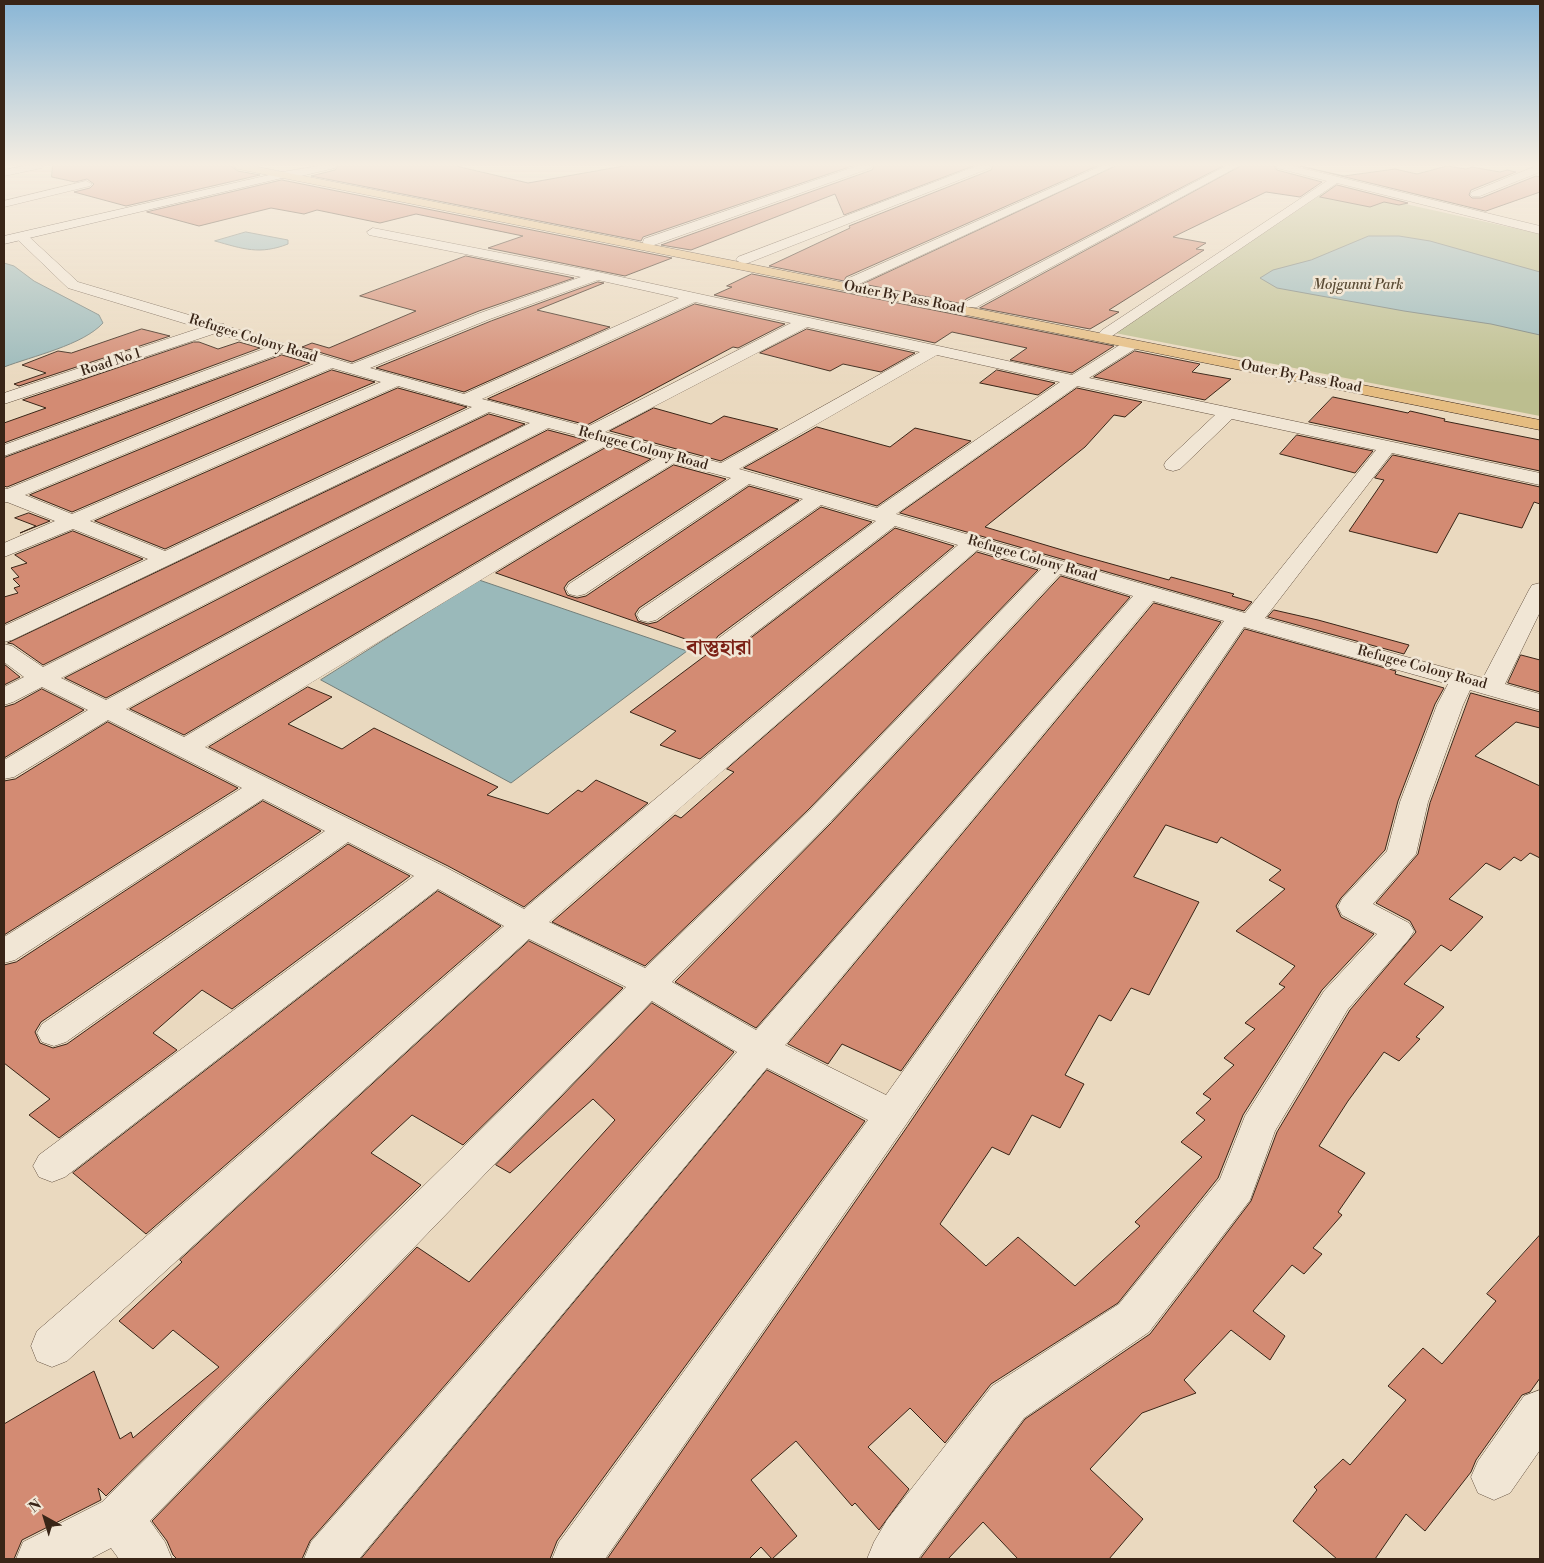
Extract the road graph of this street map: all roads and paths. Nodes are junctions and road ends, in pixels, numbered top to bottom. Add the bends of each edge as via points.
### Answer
1 (12, 239) edge
2 (408, 239) edge
3 (613, 239) edge
4 (633, 239) edge
5 (657, 239) edge
6 (797, 239) edge
7 (947, 239) edge
8 (1096, 239) edge
9 (1247, 239) edge
10 (648, 242) junction
11 (743, 260) junction
12 (598, 276) junction
13 (852, 282) junction
14 (694, 297) junction
15 (972, 304) junction
16 (806, 321) junction
17 (219, 328) junction
18 (1107, 333) junction
19 (1132, 344) junction
20 (282, 348) junction
21 (935, 350) junction
22 (331, 363) junction
23 (354, 369) junction
24 (398, 380) junction
25 (1075, 380) junction
26 (4, 399) edge
27 (465, 400) junction
28 (487, 406) junction
29 (1228, 413) junction
30 (1540, 418) edge
31 (546, 422) junction
32 (1540, 425) edge
33 (596, 437) junction
34 (1387, 448) junction
35 (4, 452) edge
36 (672, 456) junction
37 (1173, 465) dead end
38 (723, 470) junction
39 (746, 477) junction
40 (1540, 479) edge
41 (5, 495) edge
42 (818, 498) junction
43 (886, 517) junction
44 (70, 522) junction
45 (973, 543) junction
46 (4, 551) edge
47 (167, 559) junction
48 (1057, 566) junction
49 (577, 589) dead end
50 (1540, 590) edge
51 (1148, 593) junction
52 (648, 615) dead end
53 (1245, 619) junction
54 (4, 635) edge
55 (727, 644) dead end
56 (4, 651) edge
57 (42, 678) junction
58 (1477, 683) junction
59 (4, 697) edge
60 (1540, 702) edge
61 (108, 709) junction
62 (186, 748) junction
63 (4, 771) edge
64 (262, 787) junction
65 (346, 830) junction
66 (436, 875) junction
67 (526, 924) junction
68 (4, 952) edge
69 (649, 984) junction
70 (54, 1033) dead end
71 (761, 1049) junction
72 (892, 1115) junction
73 (52, 1166) dead end
74 (52, 1346) dead end
75 (1540, 1412) edge
76 (1494, 1477) dead end
77 (119, 1519) junction
78 (40, 1559) edge
79 (148, 1559) edge
80 (328, 1559) edge
81 (576, 1559) edge
82 (891, 1559) edge

1 - 17 street, Refugee Colony Road via 73,284
2 - 12 street
3 - 19 main road, Outer By Pass Road
4 - 10 main road, Outer By Pass Road
5 - 10 street
6 - 11 street
7 - 13 street
8 - 15 street
9 - 18 street
10 - 11 main road, Outer By Pass Road
11 - 13 main road, Outer By Pass Road
12 - 14 street
12 - 23 street via 485,316
13 - 15 main road, Outer By Pass Road
14 - 16 street
14 - 27 street
15 - 18 main road, Outer By Pass Road
16 - 21 street
16 - 33 street
17 - 20 street, Refugee Colony Road
17 - 26 street, Road No 1
18 - 30 main road, Outer By Pass Road
19 - 25 street
19 - 32 main road, Outer By Pass Road
20 - 22 street, Refugee Colony Road
20 - 35 street
21 - 25 street
21 - 38 street
22 - 23 street, Refugee Colony Road
22 - 41 street
23 - 24 street, Refugee Colony Road
24 - 27 street, Refugee Colony Road
24 - 44 street
25 - 29 street
25 - 43 street
27 - 28 street, Refugee Colony Road
28 - 31 street, Refugee Colony Road
28 - 47 street
29 - 34 street
29 - 37 street
31 - 33 street, Refugee Colony Road
31 - 57 street
33 - 36 street, Refugee Colony Road
33 - 61 street
34 - 40 street
34 - 53 street
36 - 38 street, Refugee Colony Road
36 - 62 street
38 - 39 street, Refugee Colony Road
39 - 42 street, Refugee Colony Road
39 - 49 street
41 - 44 street
42 - 43 street, Refugee Colony Road
42 - 52 street
43 - 45 street, Refugee Colony Road
43 - 55 street
44 - 46 street
44 - 47 street
45 - 48 street, Refugee Colony Road
45 - 67 street
47 - 54 street
48 - 51 street, Refugee Colony Road
48 - 69 street via 820,816
50 - 58 street
51 - 53 street, Refugee Colony Road
51 - 71 street
53 - 58 street, Refugee Colony Road
53 - 72 street
56 - 57 street
57 - 59 street
57 - 61 street
58 - 60 street, Refugee Colony Road
58 - 82 street via 1450,705 1414,802 1401,854 1354,907 1398,931 1336,1000 1258,1127 1236,1188 1134,1318 1008,1402 904,1537
61 - 62 street
61 - 63 street
62 - 64 street
64 - 65 street
64 - 68 street
65 - 66 street
65 - 70 street
66 - 67 street
66 - 73 street
67 - 69 street
67 - 74 street
69 - 71 street
69 - 77 street
71 - 72 street
71 - 80 street
72 - 81 street
75 - 76 street
77 - 78 street
77 - 79 street

